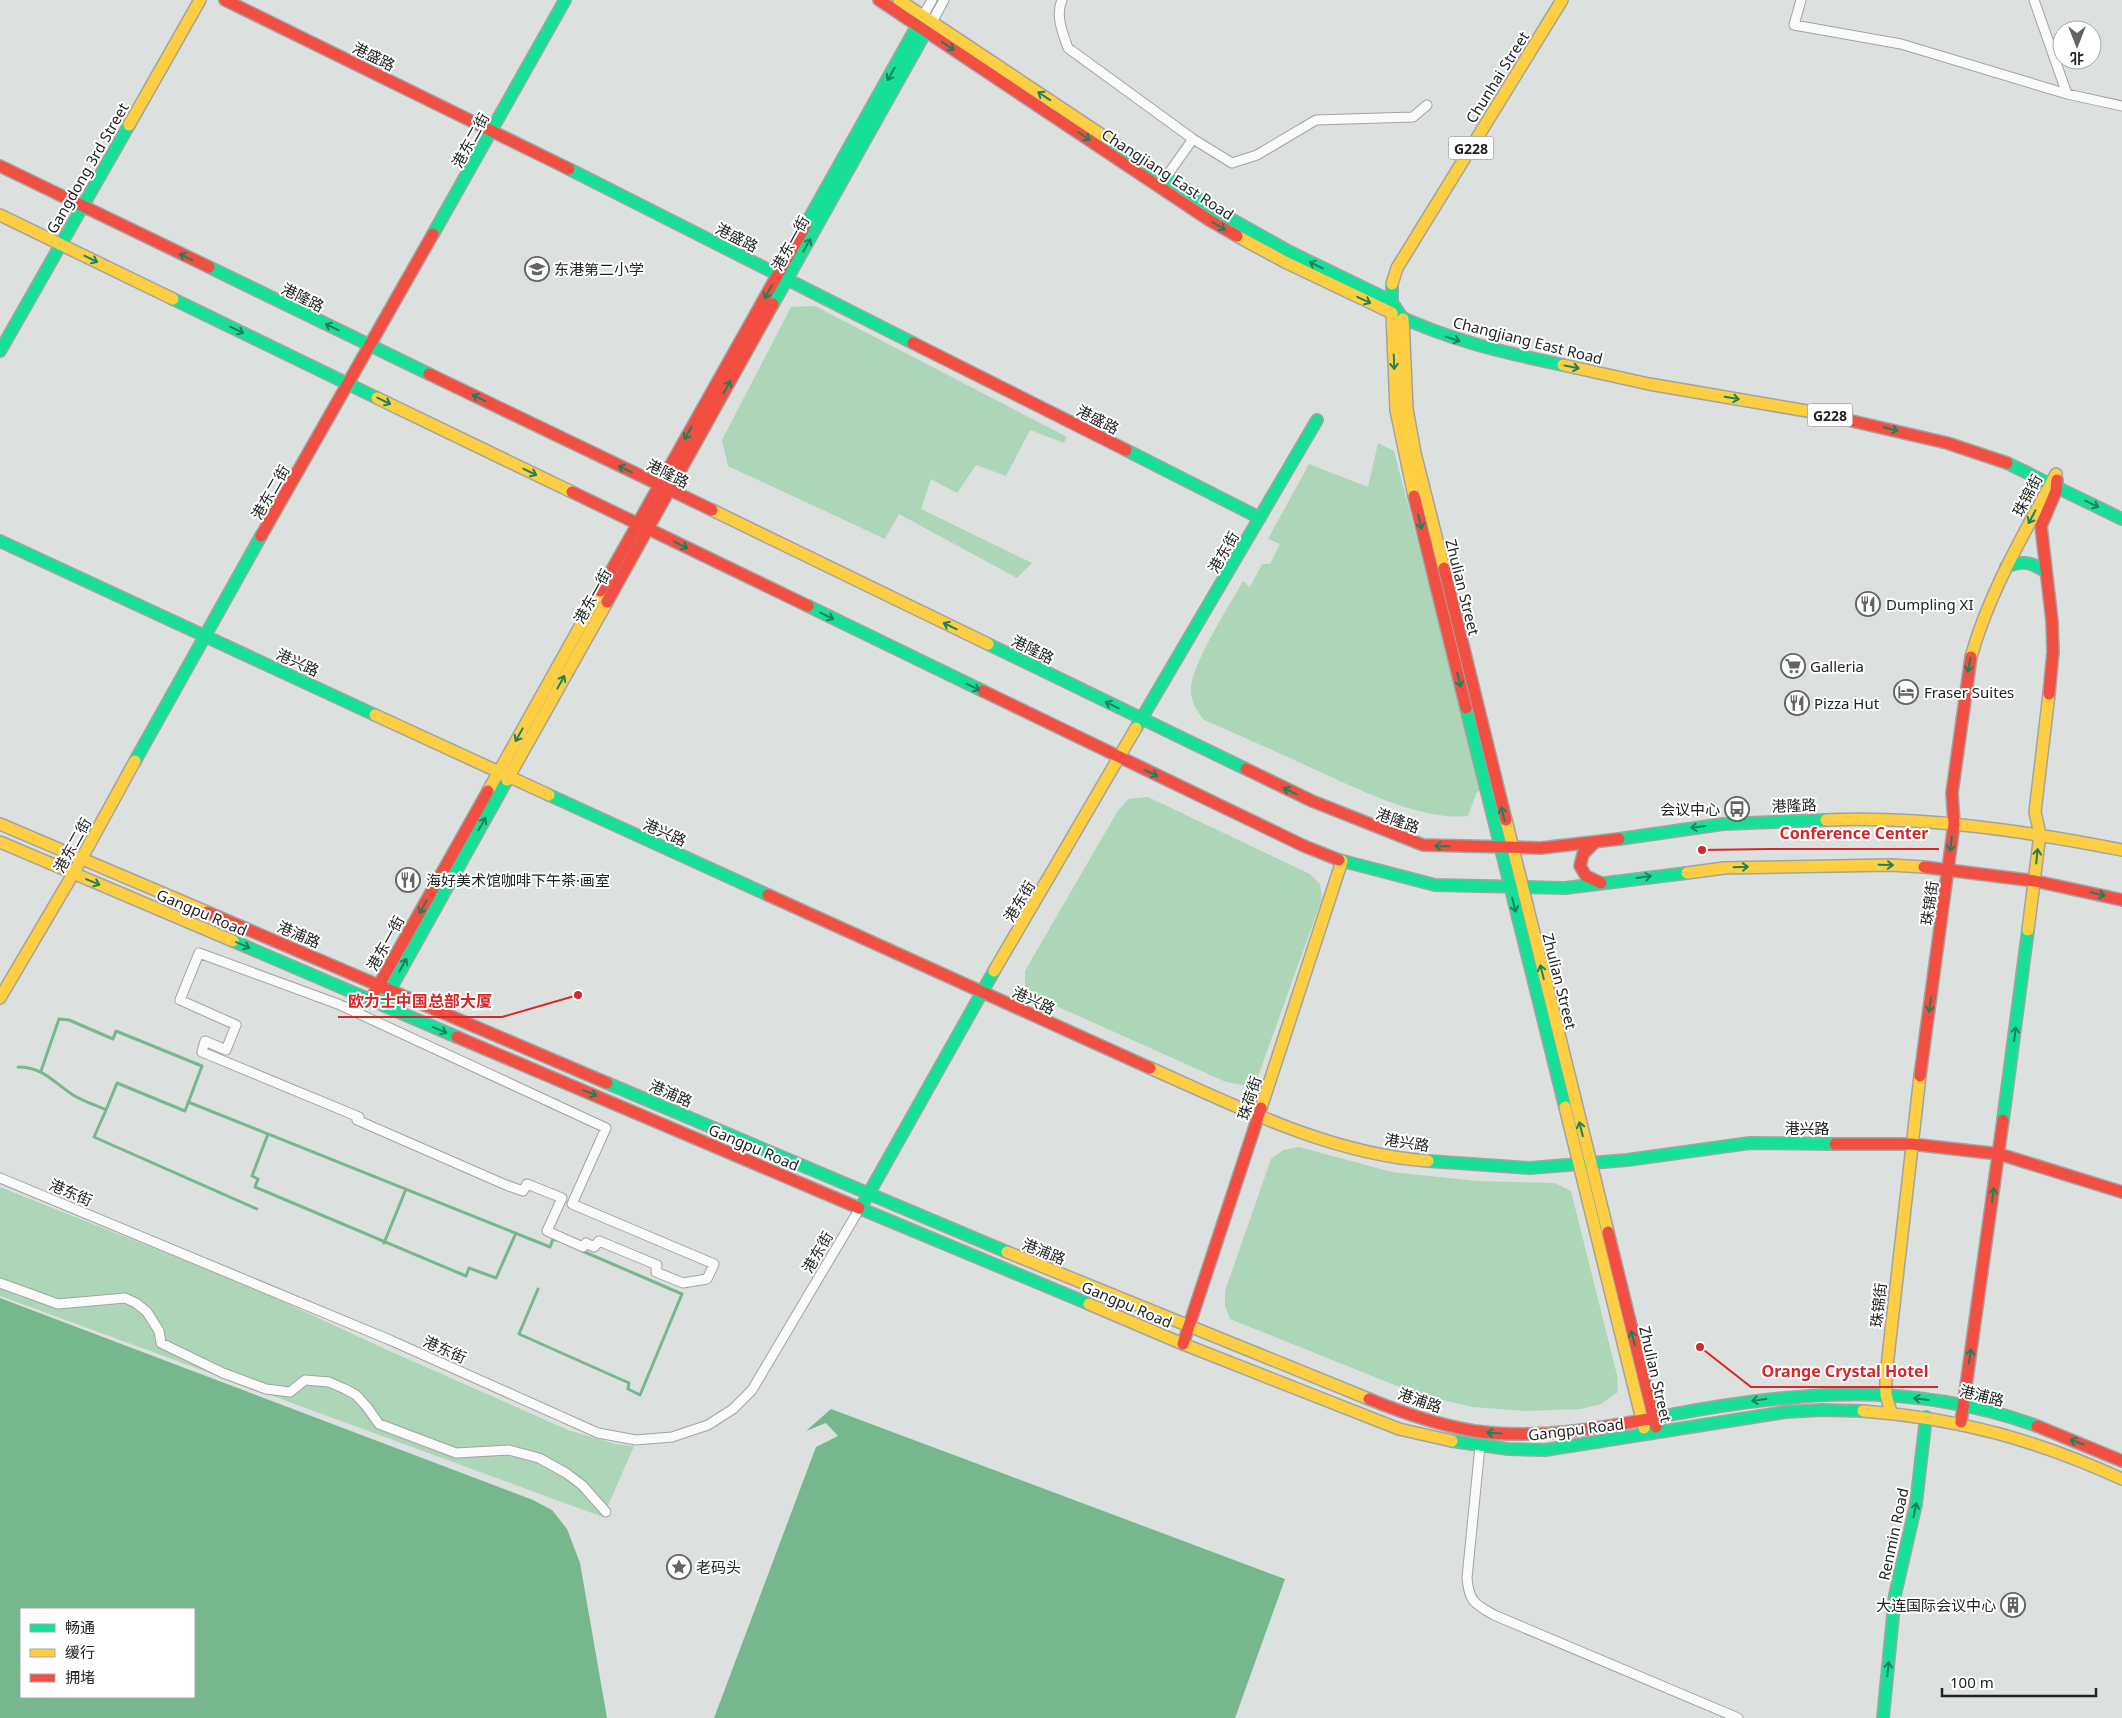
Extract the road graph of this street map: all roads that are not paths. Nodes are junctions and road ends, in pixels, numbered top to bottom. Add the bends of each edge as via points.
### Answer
1 (200, 0) edge
2 (225, 0) edge
3 (565, 0) edge
4 (878, 0) edge
5 (899, 0) edge
6 (932, 0) edge
7 (944, 0) edge
8 (1062, 0) edge
9 (1562, 0) edge
10 (1800, 0) edge
11 (2034, 0) edge
12 (925, 24) junction
13 (2067, 94) junction
14 (1427, 105) dead end
15 (2122, 106) edge
16 (493, 130) junction
17 (1193, 139) junction
18 (0, 166) edge
19 (1166, 178) junction
20 (82, 206) junction
21 (0, 215) edge
22 (61, 244) junction
23 (782, 277) junction
24 (1391, 301) junction
25 (1392, 313) junction
26 (1403, 319) junction
27 (370, 346) junction
28 (0, 351) edge
29 (349, 384) junction
30 (1858, 410) dead end
31 (1317, 420) dead end
32 (1913, 423) dead end
33 (2055, 482) junction
34 (664, 488) junction
35 (2122, 507) edge
36 (1260, 518) junction
37 (2122, 519) edge
38 (642, 526) junction
39 (0, 540) edge
40 (2006, 567) junction
41 (2046, 572) junction
42 (204, 635) junction
43 (1143, 720) junction
44 (1121, 758) junction
45 (503, 774) junction
46 (0, 824) edge
47 (1954, 824) junction
48 (2040, 834) junction
49 (0, 842) edge
50 (1595, 842) junction
51 (1506, 847) junction
52 (2122, 850) edge
53 (82, 858) junction
54 (1342, 861) junction
55 (1948, 869) junction
56 (73, 874) junction
57 (2035, 881) junction
58 (1601, 883) junction
59 (1516, 887) junction
60 (2122, 900) edge
61 (384, 987) junction
62 (982, 992) junction
63 (0, 998) edge
64 (377, 1002) junction
65 (1259, 1115) junction
66 (1911, 1144) junction
67 (1999, 1154) junction
68 (1584, 1163) junction
69 (0, 1178) edge
70 (2122, 1192) edge
71 (868, 1194) junction
72 (860, 1208) junction
73 (0, 1283) edge
74 (683, 1283) joint
75 (1189, 1327) junction
76 (1182, 1344) junction
77 (1886, 1395) junction
78 (1964, 1404) junction
79 (1891, 1412) junction
80 (1926, 1417) junction
81 (1648, 1418) junction
82 (1961, 1422) junction
83 (1651, 1434) junction
84 (1480, 1446) junction
85 (2122, 1461) edge
86 (2122, 1479) edge
87 (606, 1512) dead end
88 (1881, 1716) edge
89 (1738, 1718) edge

1 - 20 main road, Gangdong 3rd Street
2 - 16 main road, 港盛路
3 - 16 main road, 港东二街
4 - 12 main road, Changjiang East Road
5 - 12 main road, Changjiang East Road
6 - 12 street
7 - 12 street
8 - 17 street via 1060,25 1068,48
9 - 24 main road, Chunhai Street / G228 via 1397,268
10 - 13 street via 1794,25 1901,44
11 - 13 street
19 -> 12 main road, Changjiang East Road
12 - 23 main road, 港东一街
12 -> 25 main road, Changjiang East Road via 1232,234
13 - 15 street
14 - 17 street via 1413,117 1316,120 1257,155 1232,163
16 - 23 main road, 港盛路
16 - 27 main road, 港东二街
17 - 19 street
18 - 20 main road, 港隆路
24 -> 19 main road, Changjiang East Road via 1252,232
20 - 22 main road, Gangdong 3rd Street
27 -> 20 main road, 港隆路
21 - 22 main road
22 - 28 main road, Gangdong 3rd Street
22 -> 29 main road
23 - 34 main road, 港东一街
23 - 36 main road, 港盛路
24 - 25 main road, Zhulian Street / G228
24 - 26 main road
24 - 30 main road, Changjiang East Road / G228 via 1431,319 1501,342 1652,374
25 - 26 main road, Changjiang East Road / G228
25 -> 51 main road, Zhulian Street via 1399,434
26 -> 33 main road, Changjiang East Road / G228 via 1436,333 1508,354 1649,384 1884,427 1947,443
51 -> 26 main road, Zhulian Street via 1410,432
27 - 29 main road, 港东二街
34 -> 27 main road, 港隆路
29 -> 38 main road
29 - 42 main road, 港东二街
31 - 36 main road, 港东街
32 - 33 main road, Changjiang East Road / G228 via 2006,451
33 - 35 main road, Changjiang East Road / G228
33 -> 37 main road, Changjiang East Road / G228
33 -> 40 main road, 珠锦街
33 - 41 main road, 珠锦街 via 2041,526
34 - 38 main road, 港东一街
43 -> 34 main road, 港隆路
36 - 43 main road, 港东街
38 -> 44 main road
38 - 45 main road, 港东一街
39 - 42 main road, 港兴路
40 - 41 main road via 2028,561
40 -> 47 main road, 珠锦街 via 1980,624 1968,663 1952,793
41 - 48 main road, 珠锦街 via 2053,652 2035,812
42 - 45 main road, 港兴路
42 - 53 main road, 港东二街
43 - 44 main road, 港东街
51 -> 43 main road, 港隆路 via 1424,845 1312,801
44 -> 54 main road
44 - 62 main road, 港东街
45 - 61 main road, 港东一街
45 - 62 main road, 港兴路
46 - 53 main road, 港浦路
47 - 48 main road, 港隆路
47 -> 50 main road, 港隆路 via 1845,819 1760,822
47 -> 55 main road, 珠锦街
48 - 52 main road, 港隆路
57 -> 48 main road, 珠锦街
49 - 56 main road, Gangpu Road
50 - 51 main road, 港隆路 via 1541,848
50 - 58 main road via 1583,852 1581,869 1589,880
51 - 59 main road, Zhulian Street
53 - 56 main road, 港东二街
53 - 61 main road, 港浦路
54 - 59 main road via 1435,885
54 - 65 main road, 珠荷街
55 - 57 main road
58 -> 55 main road via 1771,866 1890,865
55 -> 66 main road, 珠锦街
56 - 63 main road, 港东二街
56 -> 64 main road, Gangpu Road
57 -> 60 main road
67 -> 57 main road, 珠锦街
58 - 59 main road via 1565,888
59 - 68 main road, Zhulian Street
61 - 64 main road, 港东一街 via 382,1004
61 - 71 main road, 港浦路
62 - 65 main road, 港兴路
62 - 71 main road, 港东街
64 -> 72 main road, Gangpu Road
65 - 68 main road, 港兴路 via 1309,1135 1357,1149 1414,1160 1530,1168
65 - 75 main road, 珠荷街
66 - 67 main road, 港兴路
66 - 68 main road, 港兴路 via 1750,1143
66 - 77 main road, 珠锦街
67 - 70 main road, 港兴路
78 -> 67 main road, 珠锦街
68 - 81 main road, Zhulian Street
69 - 72 street, 港东街 via 390,1340 598,1433 636,1440 672,1437 708,1425 733,1409 752,1390
71 - 72 main road, 港东街
71 - 75 main road, 港浦路
72 - 76 main road, Gangpu Road
73 - 87 street via 58,1304 125,1298 147,1312 159,1331 162,1343 223,1372 266,1389 290,1392 305,1380 329,1382 356,1395 379,1424 456,1453 509,1450 539,1458 582,1485
74 - 74 street via 656,1272 657,1265 599,1241 594,1247 586,1243 583,1247 547,1231 562,1198 527,1184 523,1191 506,1185 357,1120 359,1116 202,1052 205,1041 226,1050 236,1025 180,1000 199,953 338,1004 606,1128 572,1204 714,1264 707,1279
75 - 76 main road, 珠荷街
81 -> 75 main road, 港浦路 via 1557,1432 1479,1432 1404,1412
76 - 84 main road, Gangpu Road via 1399,1429
78 -> 77 main road, 港浦路
77 - 79 main road, 珠锦街
77 -> 81 main road, 港浦路 via 1775,1398
78 - 82 main road, 珠锦街
85 -> 78 main road, 港浦路 via 2034,1425
79 - 80 main road, Gangpu Road
79 - 83 main road, Gangpu Road via 1786,1412
80 - 82 main road, Gangpu Road
88 -> 80 main road, Renmin Road via 1895,1595 1916,1504
81 - 83 main road, Zhulian Street via 1656,1429
82 - 86 main road, Gangpu Road via 2040,1444
83 - 84 main road, Gangpu Road via 1545,1450 1514,1451
84 - 89 street via 1467,1578 1468,1594 1478,1606

